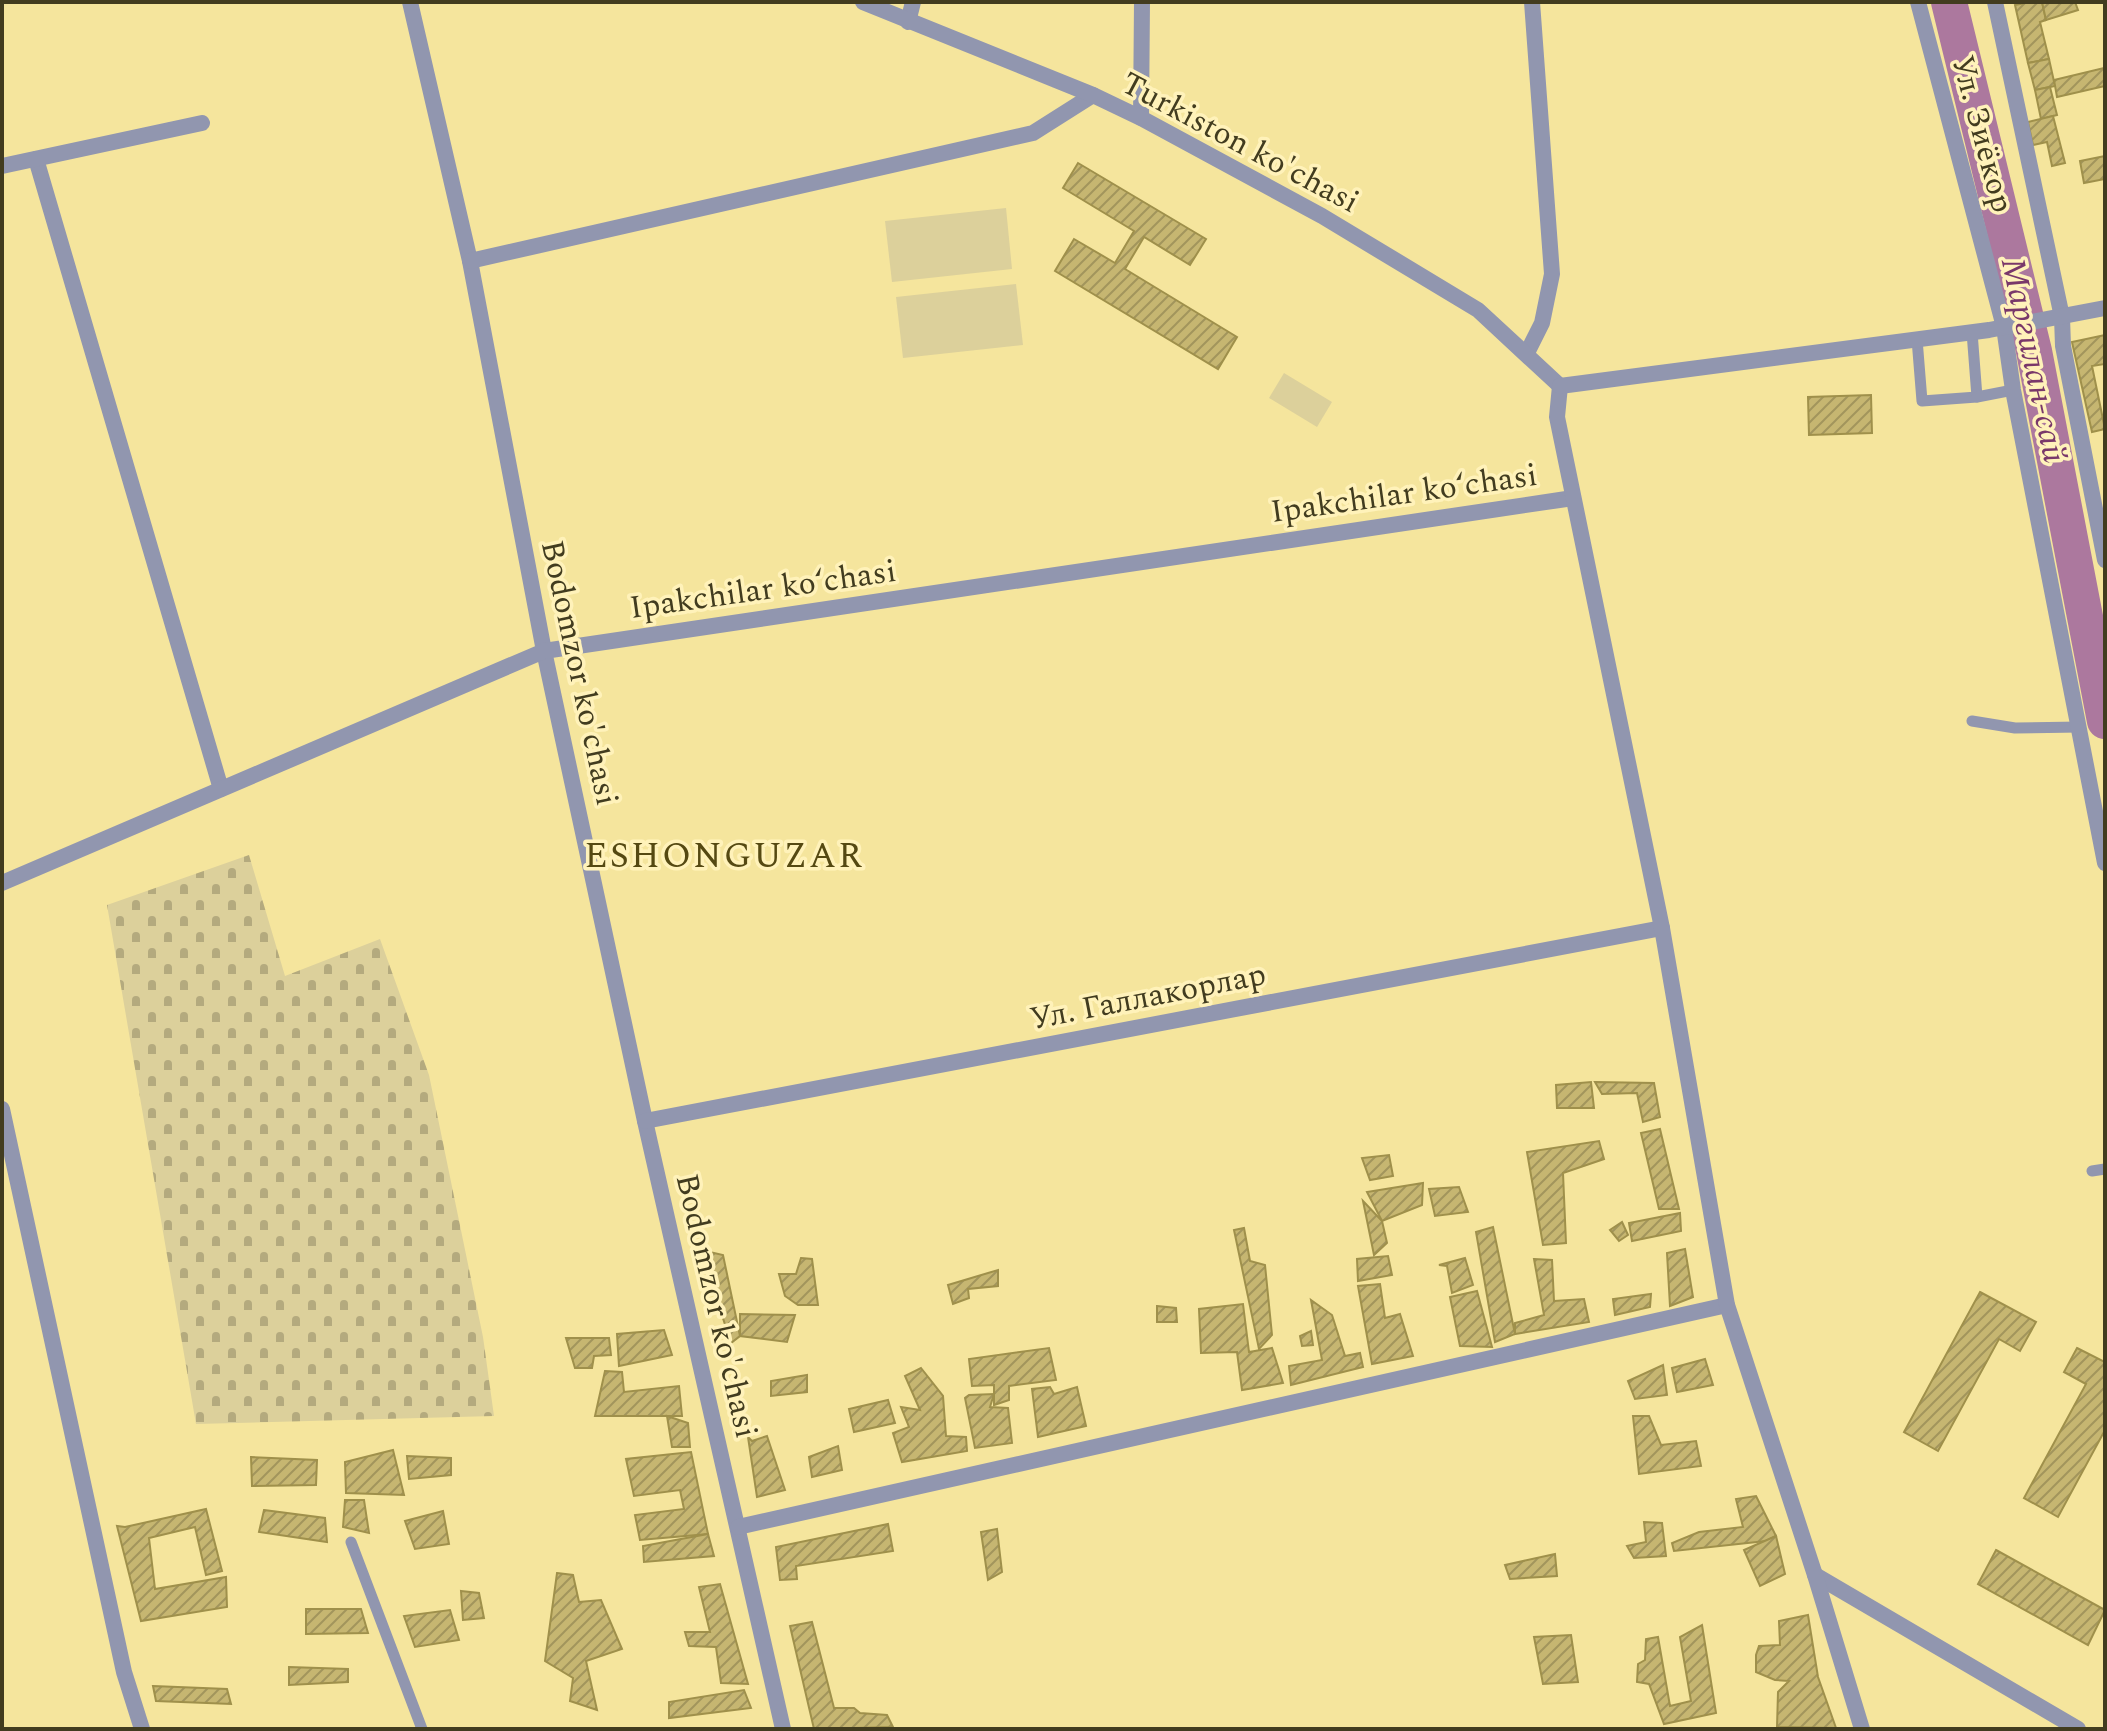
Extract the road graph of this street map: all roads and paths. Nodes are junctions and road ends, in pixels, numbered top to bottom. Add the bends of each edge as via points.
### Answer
1 (410, 2) edge
2 (863, 2) edge
3 (913, 2) edge
4 (1142, 2) edge
5 (1532, 2) edge
6 (1918, 2) edge
7 (1995, 2) edge
8 (908, 22) junction
9 (1093, 95) junction
10 (1141, 118) junction
11 (202, 123) dead end
12 (36, 159) junction
13 (2, 166) edge
14 (470, 261) junction
15 (2105, 308) edge
16 (2062, 317) junction
17 (1996, 329) junction
18 (1972, 332) junction
19 (1917, 339) junction
20 (1527, 353) junction
21 (1560, 386) junction
22 (2013, 390) junction
23 (1977, 397) junction
24 (1573, 498) junction
25 (2105, 560) edge
26 (544, 651) junction
27 (1972, 721) dead end
28 (2080, 727) junction
29 (221, 789) junction
30 (2105, 863) edge
31 (2, 883) edge
32 (1662, 928) junction
33 (2, 1109) edge
34 (645, 1121) junction
35 (2105, 1169) edge
36 (2092, 1171) dead end
37 (1727, 1305) junction
38 (738, 1527) junction
39 (351, 1542) dead end
40 (1815, 1575) junction
41 (142, 1729) edge
42 (422, 1729) edge
43 (783, 1729) edge
44 (1862, 1729) edge
45 (2078, 1729) edge

1 - 14 street, Bodomzor ko'chasi
2 - 8 street, Turkiston ko'chasi
3 - 8 street
4 - 10 street
5 - 20 street via 1552,274 1542,323
6 - 17 street, Ул. Зиёкор
7 - 16 street
8 - 9 street, Turkiston ko'chasi
9 - 10 street, Turkiston ko'chasi
9 - 14 street via 1033,133
10 - 20 street, Turkiston ko'chasi via 1322,216 1478,310
11 - 12 street
12 - 13 street
12 - 29 street
14 - 26 street, Bodomzor ko'chasi
15 - 16 street
16 - 17 street
16 - 25 street via 2063,346
17 - 18 street
17 - 22 street, Ул. Зиёкор
18 - 19 street
18 - 23 lane
19 - 21 street
19 - 23 lane via 1922,401
20 - 21 street, Turkiston ko'chasi
21 - 24 street via 1557,417
22 - 23 lane
22 - 28 street, Ул. Зиёкор
24 - 26 street, Ipakchilar koʻchasi
24 - 32 street
26 - 29 street, Ipakchilar koʻchasi
26 - 34 street, Bodomzor ko'chasi
27 - 28 lane via 2015,728
28 - 30 street, Ул. Зиёкор
29 - 31 street, Ipakchilar koʻchasi
32 - 34 street, Ул. Галлакорлар
32 - 37 street
33 - 41 street via 124,1672
34 - 38 street, Bodomzor ko'chasi
35 - 36 lane
37 - 38 street
37 - 40 street
38 - 43 street, Bodomzor ko'chasi
39 - 42 lane
40 - 44 street
40 - 45 street

